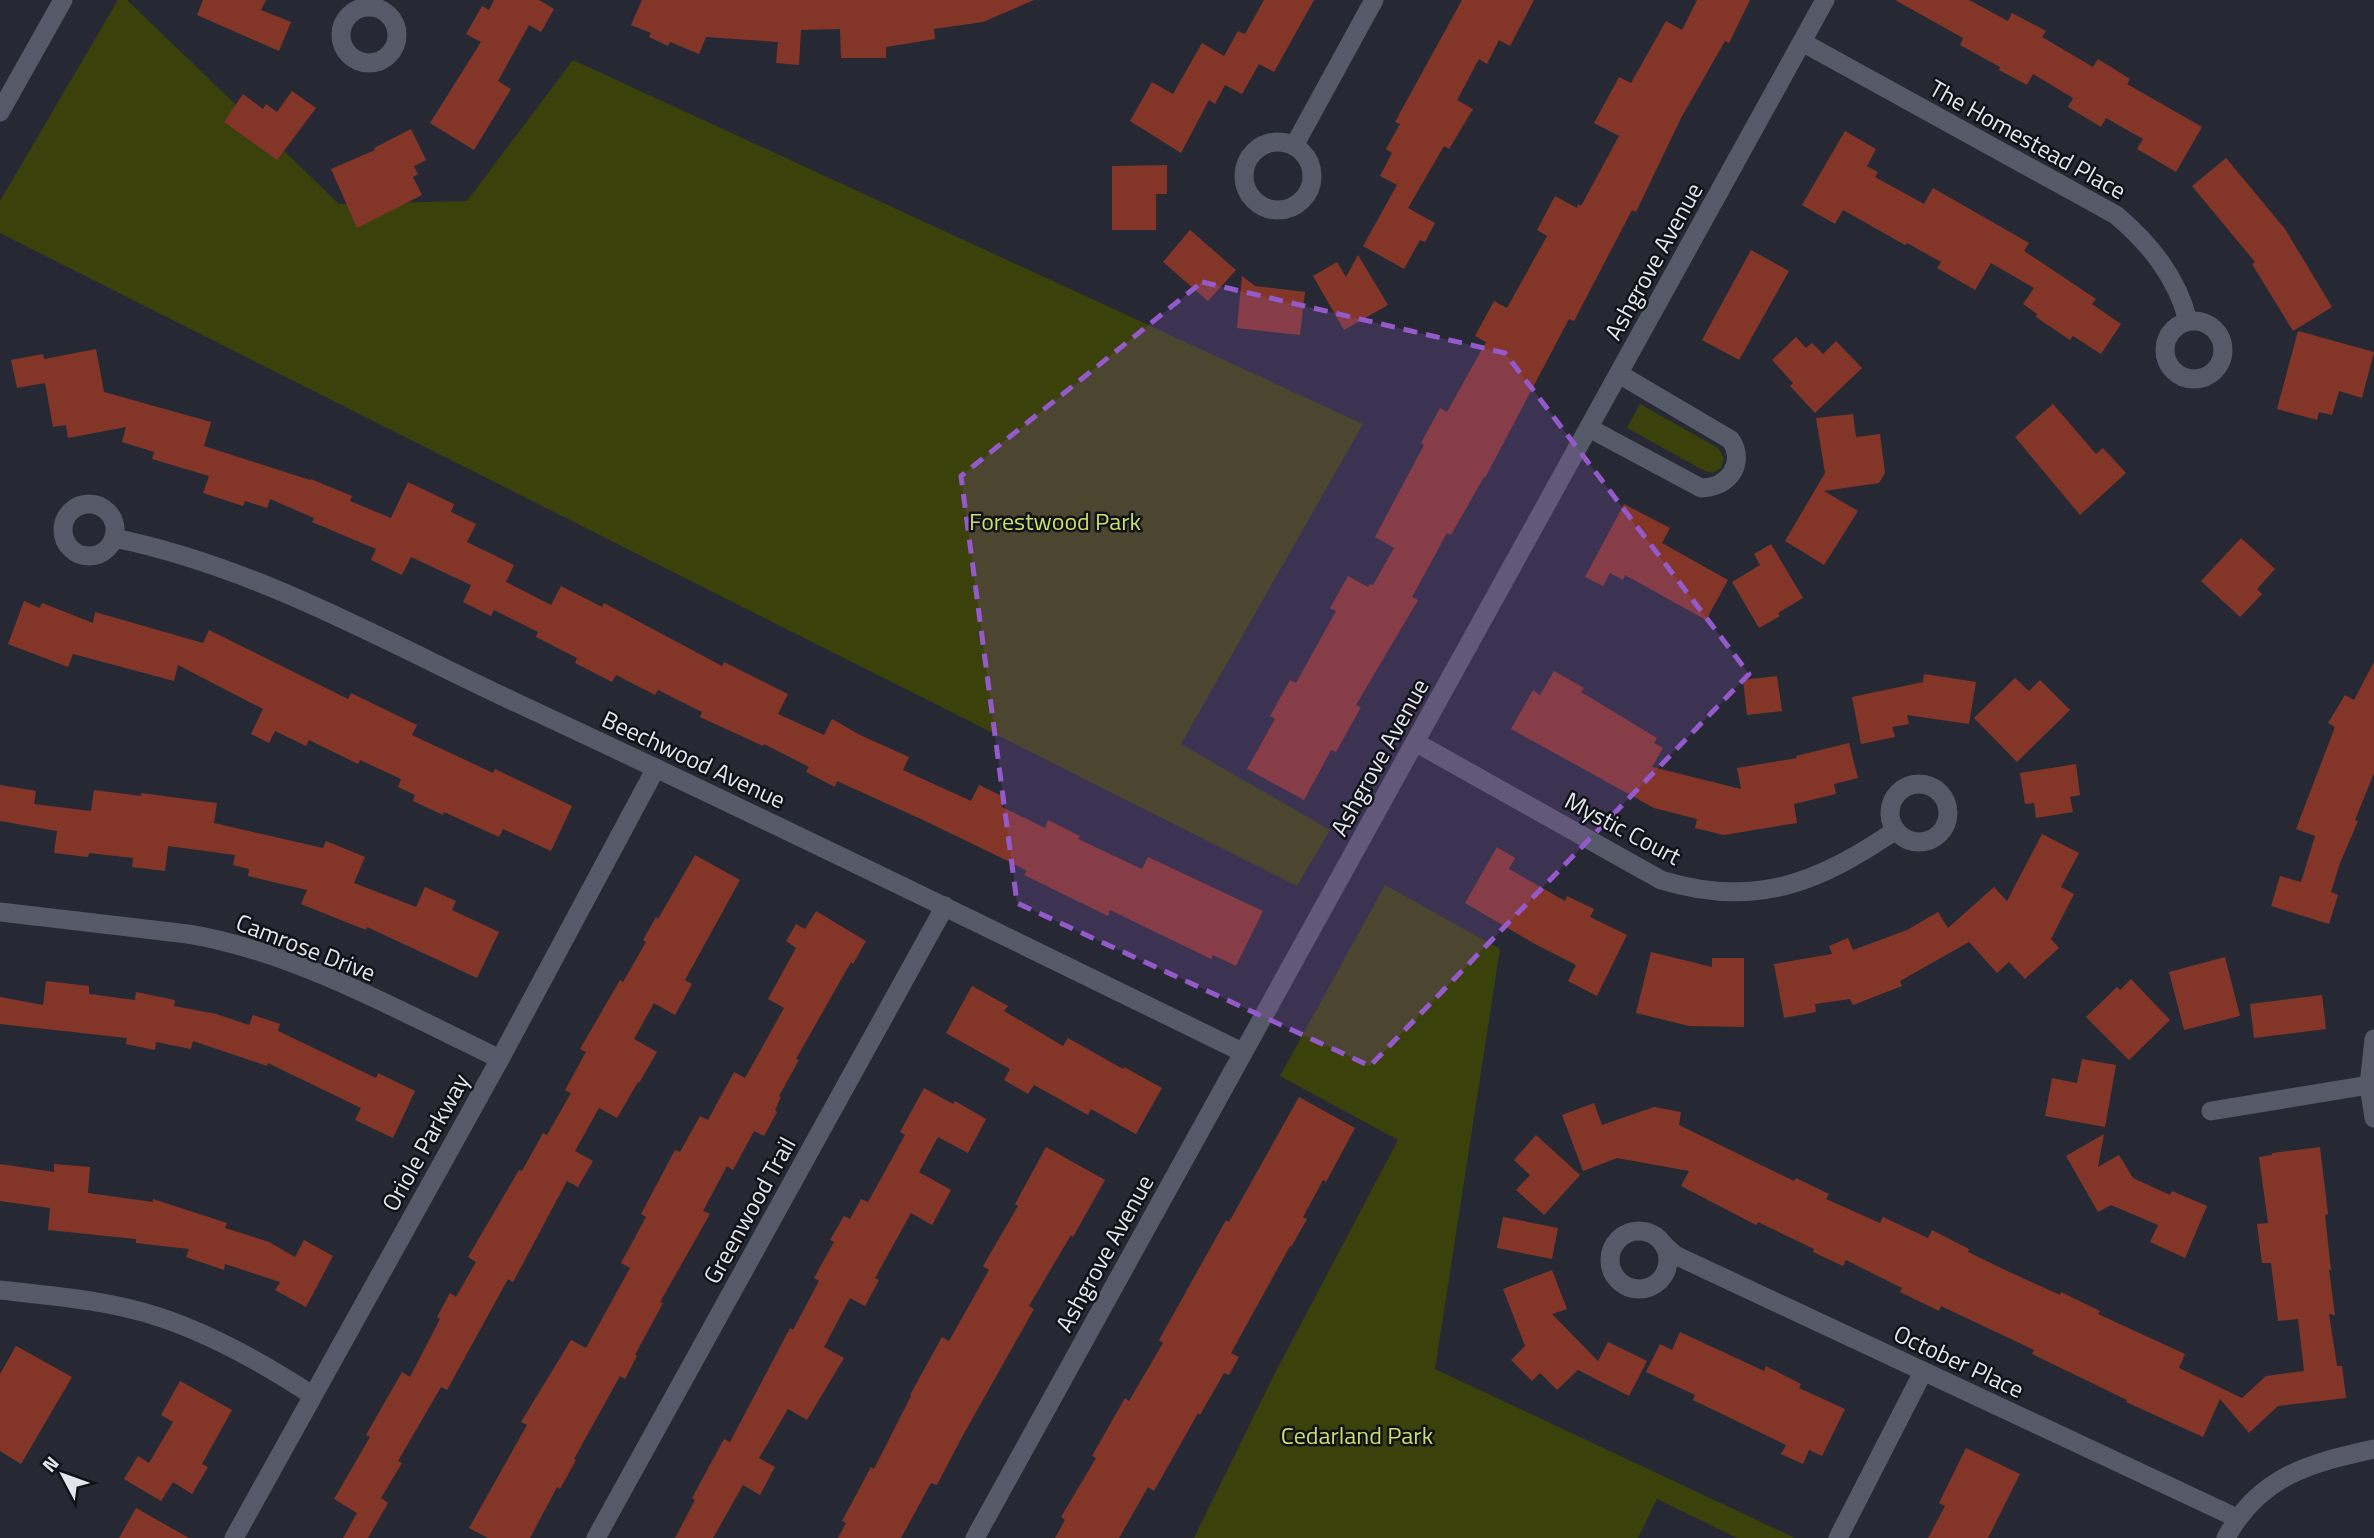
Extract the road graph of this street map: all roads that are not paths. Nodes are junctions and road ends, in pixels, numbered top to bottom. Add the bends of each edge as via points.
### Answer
1 (63, 0) edge
2 (1374, 0) edge
3 (1825, 0) edge
4 (1802, 42) junction
5 (0, 112) edge
6 (1294, 146) dead end
7 (2188, 321) dead end
8 (1619, 374) junction
9 (1589, 428) junction
10 (114, 538) dead end
11 (1415, 742) junction
12 (656, 768) junction
13 (1896, 830) dead end
14 (945, 906) junction
15 (0, 912) edge
16 (2374, 1039) edge
17 (1242, 1052) junction
18 (500, 1059) junction
19 (2369, 1085) junction
20 (2211, 1111) dead end
21 (2374, 1118) edge
22 (1663, 1244) dead end
23 (0, 1290) edge
24 (1923, 1372) junction
25 (312, 1395) junction
26 (2374, 1449) edge
27 (2237, 1518) junction
28 (233, 1538) edge
29 (596, 1538) edge
30 (975, 1538) edge
31 (1838, 1538) edge
32 (2226, 1538) edge

1 - 5 street
2 - 6 street
3 - 4 street, Ashgrove Avenue
4 - 7 street, The Homestead Place via 2116,215 2168,272 2182,297
4 - 8 street, Ashgrove Avenue
8 - 9 street, Ashgrove Avenue
8 - 9 street via 1731,440 1738,455 1733,473 1719,486 1701,488
9 - 11 street, Ashgrove Avenue
10 - 12 street, Beechwood Avenue via 187,556 266,584
11 - 13 street, Mystic Court via 1661,880 1692,890 1754,892 1787,886 1819,875
11 - 17 street, Ashgrove Avenue
12 - 14 street, Beechwood Avenue
12 - 18 street, Oriole Parkway
14 - 17 street, Beechwood Avenue
14 - 29 street, Greenwood Trail
15 - 18 street, Camrose Drive via 188,934 239,945 324,977
16 - 19 street
17 - 30 street, Ashgrove Avenue
18 - 25 street, Oriole Parkway
19 - 20 street
19 - 21 street
22 - 24 street, October Place via 1675,1255
23 - 25 street via 85,1300 159,1317 278,1372
24 - 27 street, October Place
24 - 31 street
25 - 28 street, Oriole Parkway
26 - 27 street via 2309,1465 2278,1480
27 - 32 street

